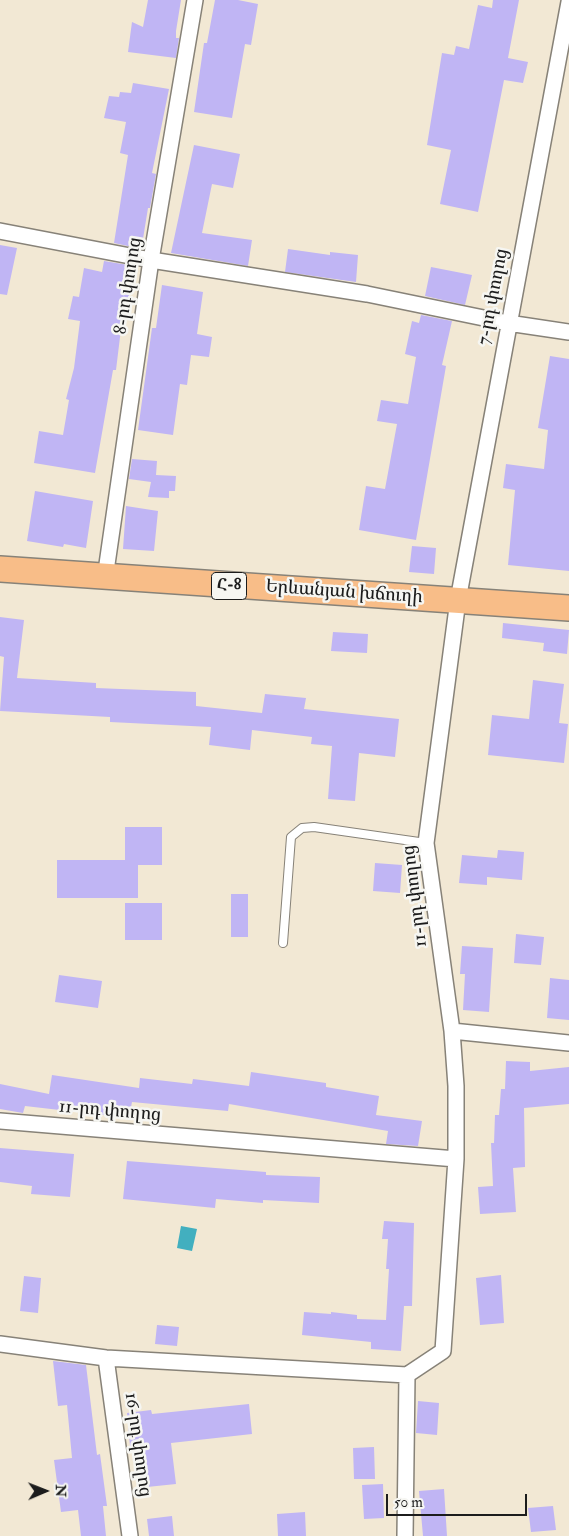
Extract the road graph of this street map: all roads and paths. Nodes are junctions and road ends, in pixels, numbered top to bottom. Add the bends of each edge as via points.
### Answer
1 (196, 0) edge
2 (569, 2) edge
3 (0, 231) edge
4 (151, 260) junction
5 (508, 323) junction
6 (569, 332) edge
7 (0, 569) edge
8 (105, 578) junction
9 (458, 600) junction
10 (569, 608) edge
11 (426, 843) junction
12 (283, 943) dead end
13 (452, 1031) junction
14 (569, 1043) edge
15 (0, 1122) edge
16 (456, 1159) junction
17 (0, 1344) edge
18 (106, 1358) junction
19 (407, 1375) junction
20 (130, 1536) edge
21 (405, 1536) edge

1 - 4 street, 8-րդ փողոց
2 - 5 street, 7-րդ փողոց
3 - 4 street
4 - 5 street via 367,294
4 - 8 street, 8-րդ փողոց
5 - 6 street
5 - 9 street, 7-րդ փողոց
7 - 8 main road, Երևանյան խճուղի / Հ-8
8 - 9 main road, Երևանյան խճուղի / Հ-8
9 - 10 main road, Երևանյան խճուղի / Հ-8
9 - 11 street, 11-րդ փողոց
11 - 12 lane via 302,828 291,837
11 - 13 street, 11-րդ փողոց
13 - 14 street
13 - 16 street, 11-րդ փողոց
15 - 16 street, 11-րդ փողոց
16 - 19 street, 11-րդ փողոց via 443,1351
17 - 18 street
18 - 19 street
18 - 20 street, 16-րդ փողոց
19 - 21 street

